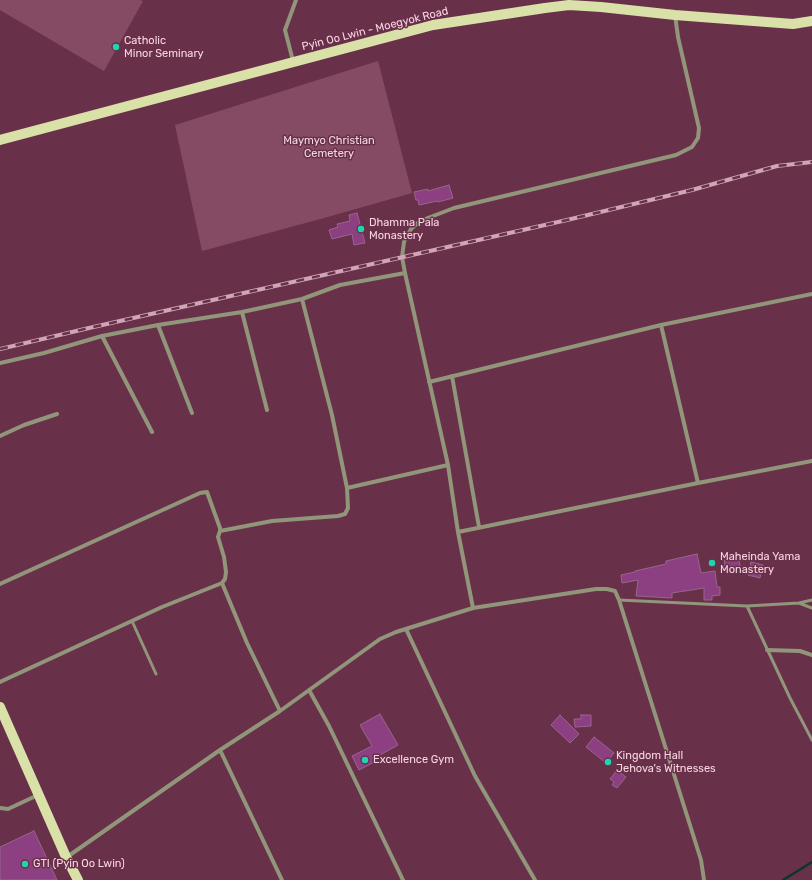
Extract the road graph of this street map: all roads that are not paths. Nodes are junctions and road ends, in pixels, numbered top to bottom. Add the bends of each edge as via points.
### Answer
1 (296, 0) edge
2 (675, 15) junction
3 (812, 21) edge
4 (293, 62) junction
5 (0, 140) edge
6 (405, 273) junction
7 (812, 294) edge
8 (302, 299) junction
9 (242, 312) junction
10 (158, 325) junction
11 (661, 325) junction
12 (102, 336) junction
13 (0, 363) edge
14 (452, 376) junction
15 (429, 382) junction
16 (267, 410) dead end
17 (192, 413) dead end
18 (57, 414) dead end
19 (152, 432) dead end
20 (0, 436) edge
21 (812, 461) edge
22 (448, 465) junction
23 (698, 483) junction
24 (347, 488) junction
25 (479, 527) junction
26 (220, 532) junction
27 (458, 532) junction
28 (222, 583) junction
29 (0, 584) edge
30 (619, 600) junction
31 (812, 600) edge
32 (799, 603) junction
33 (747, 606) junction
34 (473, 608) junction
35 (812, 608) edge
36 (132, 622) junction
37 (406, 629) junction
38 (767, 650) junction
39 (812, 655) edge
40 (156, 674) dead end
41 (0, 682) edge
42 (309, 690) junction
43 (0, 707) edge
44 (280, 711) junction
45 (812, 740) edge
46 (220, 750) junction
47 (38, 794) junction
48 (0, 808) edge
49 (66, 857) junction
50 (78, 880) edge
51 (282, 880) edge
52 (403, 880) edge
53 (534, 880) edge
54 (704, 880) edge

1 - 4 street via 285,30
2 - 3 main road, Pyin Oo Lwin - Moegyok Road via 793,24
2 - 4 main road, Pyin Oo Lwin - Moegyok Road via 601,6 569,5 433,25
2 - 6 street via 699,128 698,138 692,147 676,155 454,208 420,221 411,229 404,242 402,257
4 - 5 main road, Pyin Oo Lwin - Moegyok Road
6 - 8 street via 340,285
6 - 15 street
7 - 11 street
8 - 9 street
8 - 24 street via 332,415
9 - 10 street
9 - 16 street
10 - 12 street
10 - 17 street
11 - 14 street
11 - 23 street
12 - 13 street
12 - 19 street
14 - 15 street
14 - 25 street
15 - 22 street
18 - 20 street
21 - 23 street
22 - 24 street
22 - 27 street
23 - 25 street
24 - 26 street via 348,508 345,514 272,520
25 - 27 street
26 - 28 street via 218,538 226,572
26 - 29 street via 207,492 200,493
27 - 34 street
28 - 36 street
28 - 44 street
30 - 33 lane
30 - 34 street via 615,591 596,589
30 - 54 street via 701,860
31 - 32 lane
32 - 33 lane
32 - 35 lane
33 - 38 lane
34 - 37 street
36 - 40 lane
36 - 41 street
37 - 42 street via 380,639
37 - 53 street via 475,776
38 - 39 street via 800,651
38 - 45 lane
42 - 44 street
42 - 52 street
43 - 47 main road
44 - 46 street
46 - 49 street
46 - 51 street
47 - 48 street via 8,809
47 - 49 main road
49 - 50 main road

